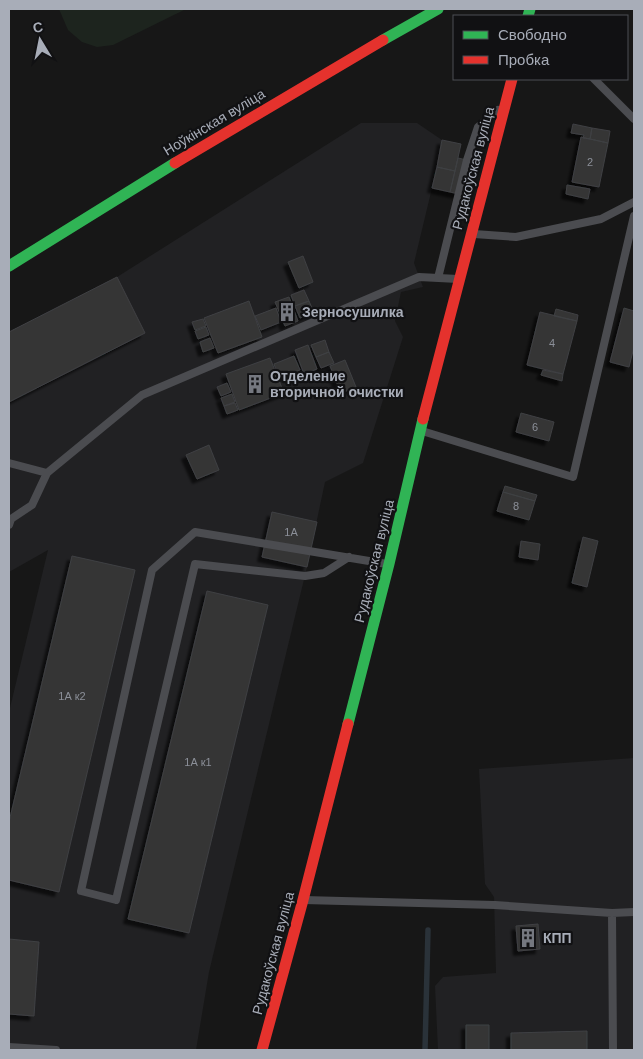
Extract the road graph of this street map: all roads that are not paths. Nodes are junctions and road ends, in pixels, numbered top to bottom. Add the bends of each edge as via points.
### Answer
1 (438, 9) edge
2 (512, 80) edge
3 (595, 80) edge
4 (505, 104) junction
5 (634, 119) edge
6 (634, 202) edge
7 (634, 216) edge
8 (472, 234) junction
9 (9, 266) edge
10 (438, 278) junction
11 (460, 279) junction
12 (420, 431) junction
13 (9, 463) edge
14 (47, 474) junction
15 (9, 524) edge
16 (349, 557) junction
17 (389, 564) junction
18 (303, 900) junction
19 (634, 912) edge
20 (612, 913) junction
21 (9, 1047) edge
22 (56, 1050) edge
23 (262, 1050) edge
24 (613, 1050) edge

1 - 9 street, Ноўкінская вуліца via 309,82
2 - 4 street, Рудакоўская вуліца
3 - 5 lane
4 - 8 street, Рудакоўская вуліца
4 - 10 lane via 478,127
6 - 8 lane via 601,219 516,238
7 - 12 lane via 573,477
8 - 11 street, Рудакоўская вуліца
10 - 11 lane
10 - 14 lane via 419,277 142,395
11 - 12 street, Рудакоўская вуліца
12 - 17 street, Рудакоўская вуліца
13 - 14 lane
14 - 15 lane via 32,505 11,519
16 - 16 lane via 195,532 152,570 80,891 116,900 195,564 305,576 324,573
16 - 17 lane
17 - 18 street, Рудакоўская вуліца
18 - 20 lane via 495,905
18 - 23 street, Рудакоўская вуліца
19 - 20 lane
20 - 24 lane
21 - 22 lane

